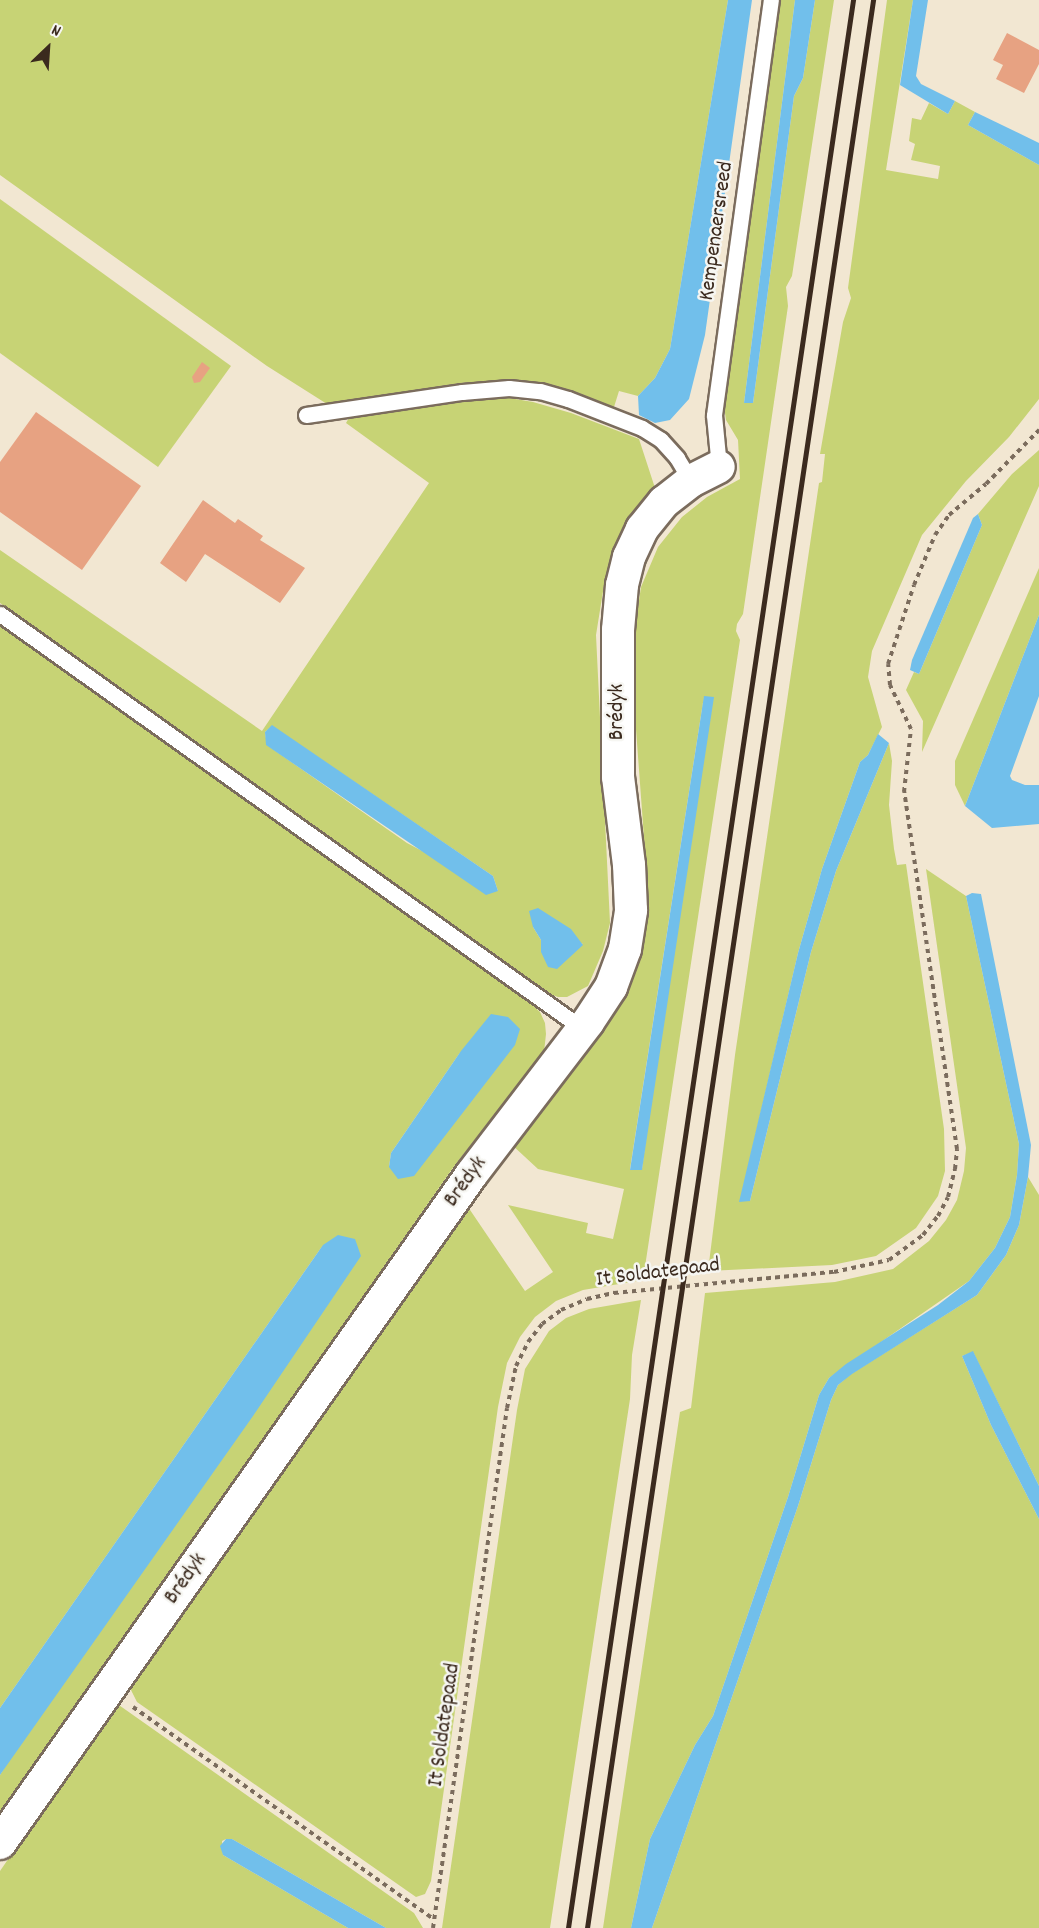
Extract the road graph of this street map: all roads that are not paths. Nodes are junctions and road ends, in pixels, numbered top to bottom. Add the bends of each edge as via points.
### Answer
1 (771, 0) edge
2 (306, 415) dead end
3 (718, 467) joint
4 (691, 481) junction
5 (0, 614) edge
6 (583, 1029) junction
7 (0, 1843) edge

1 - 3 lane, Kempenaersreed via 714,414
2 - 4 lane via 462,392 509,388 540,392 568,399 652,434 677,458
3 - 4 street, Brédyk
4 - 6 street, Brédyk via 664,501 642,530 622,585 618,630 618,777 631,910 625,949 611,987
5 - 6 lane
6 - 7 street, Brédyk via 471,1174

